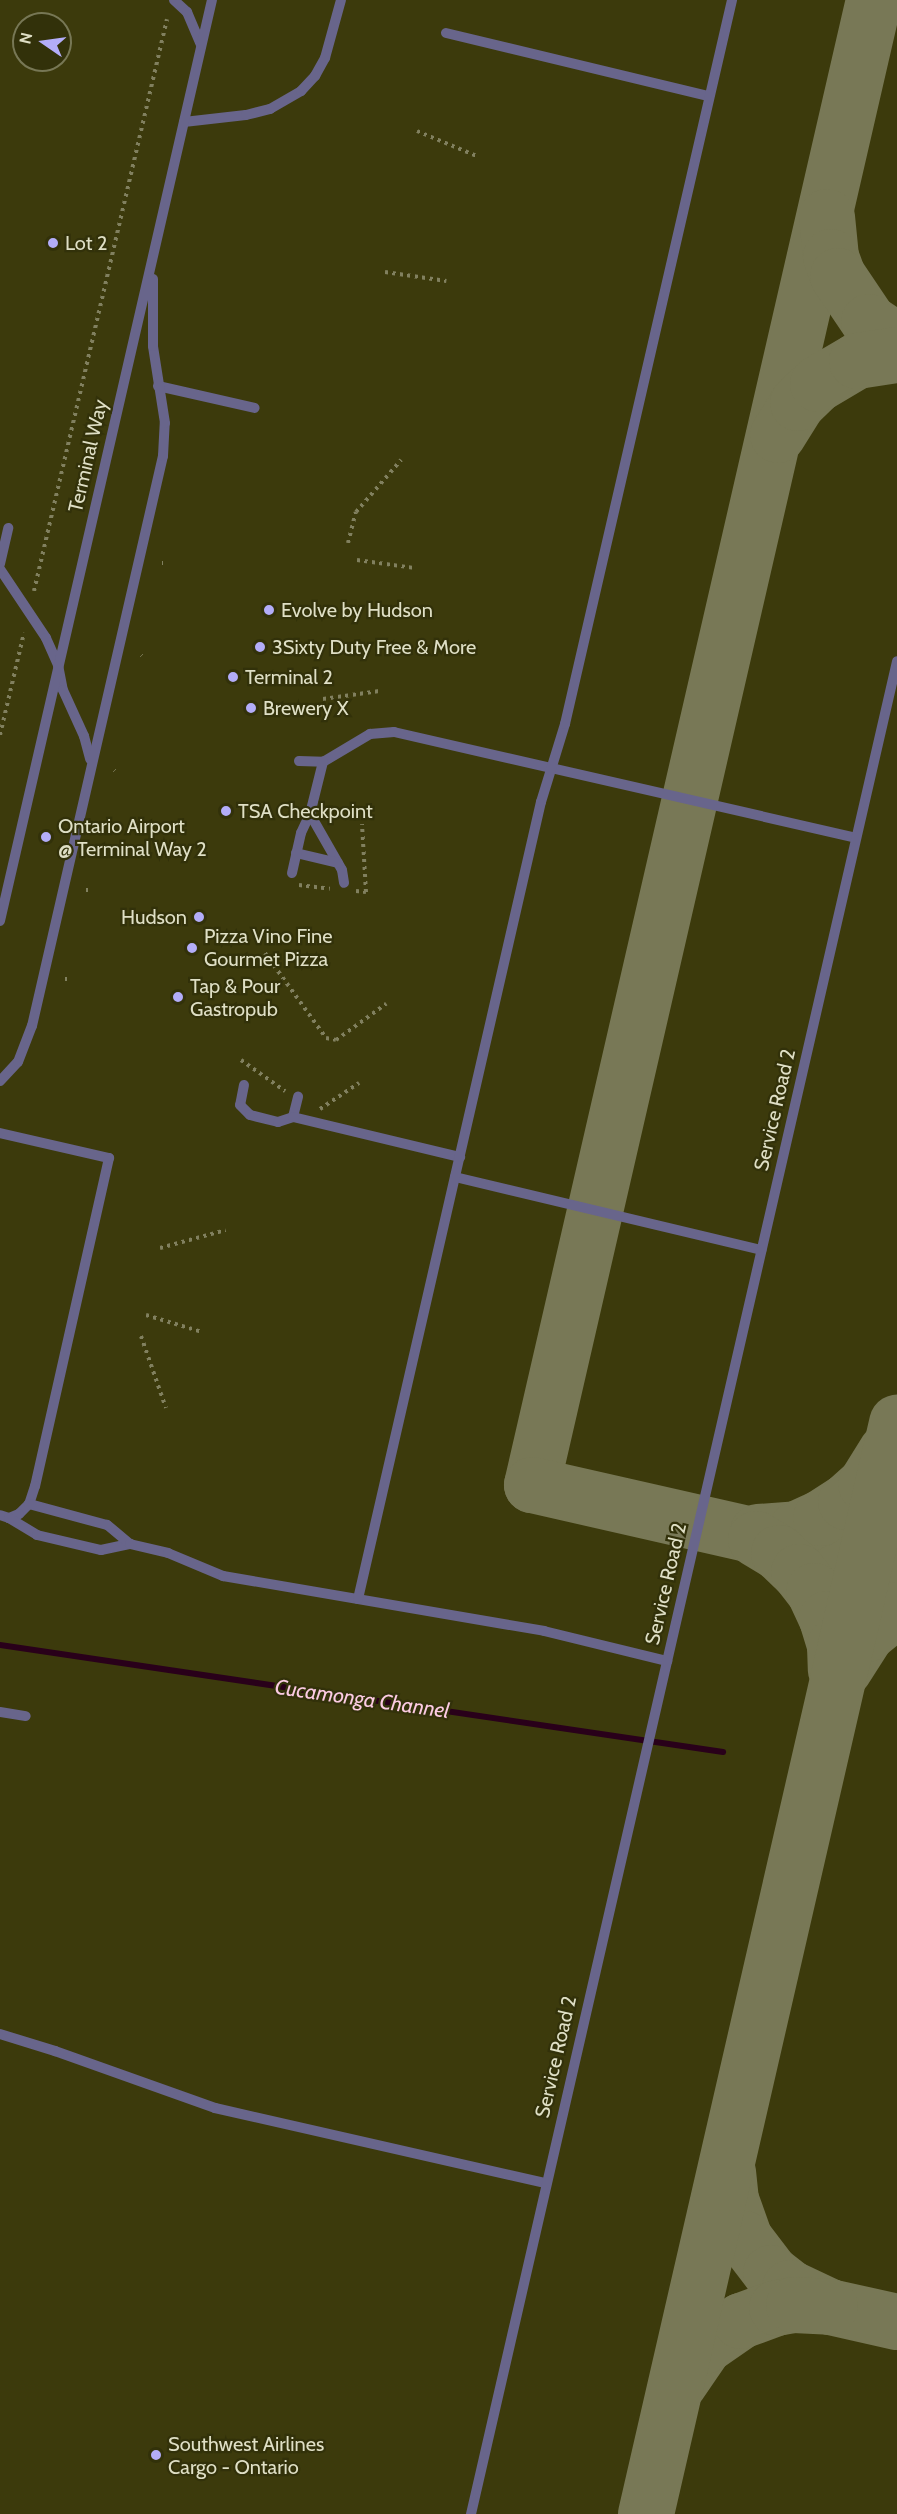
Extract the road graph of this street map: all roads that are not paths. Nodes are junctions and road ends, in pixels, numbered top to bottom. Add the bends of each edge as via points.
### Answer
1 (174, 0) edge
2 (212, 0) edge
3 (341, 0) edge
4 (732, 0) edge
5 (446, 33) dead end
6 (201, 45) junction
7 (710, 96) junction
8 (184, 122) junction
9 (152, 261) junction
10 (158, 386) junction
11 (255, 408) dead end
12 (8, 528) dead end
13 (0, 564) edge
14 (0, 569) edge
15 (897, 661) edge
16 (58, 665) junction
17 (299, 761) dead end
18 (323, 762) junction
19 (91, 765) junction
20 (551, 769) junction
21 (310, 814) junction
22 (856, 838) junction
23 (296, 854) junction
24 (338, 862) junction
25 (292, 873) dead end
26 (344, 883) dead end
27 (0, 921) edge
28 (0, 1082) edge
29 (244, 1085) dead end
30 (298, 1097) dead end
31 (293, 1117) junction
32 (0, 1133) edge
33 (460, 1157) junction
34 (455, 1178) junction
35 (761, 1250) junction
36 (29, 1504) junction
37 (4, 1517) edge
38 (130, 1544) junction
39 (358, 1599) junction
40 (667, 1661) junction
41 (0, 1712) edge
42 (26, 1716) dead end
43 (0, 2034) edge
44 (546, 2182) junction
45 (471, 2514) edge

1 - 6 lane via 187,12
2 - 6 lane, Terminal Way
3 - 8 lane via 325,57 301,91 270,109
4 - 7 lane
5 - 7 lane
6 - 8 lane, Terminal Way
7 - 20 lane via 565,724
8 - 9 lane, Terminal Way
9 - 10 lane via 153,346
9 - 16 lane, Terminal Way
10 - 11 lane
10 - 19 lane via 165,423 163,456
12 - 13 lane
14 - 16 lane via 46,638
15 - 22 lane, Service Road 2
16 - 19 lane via 63,690 84,736
16 - 27 lane, Terminal Way
17 - 18 lane
18 - 20 lane via 382,731
18 - 21 lane
19 - 28 lane via 32,1026 18,1062
20 - 22 lane
20 - 33 lane
21 - 23 lane
21 - 24 lane
22 - 35 lane, Service Road 2
23 - 24 lane
23 - 25 lane
24 - 26 lane
29 - 31 lane via 240,1105 250,1115 278,1122
30 - 31 lane
31 - 33 lane
32 - 36 lane via 109,1158
33 - 34 lane
34 - 35 lane
34 - 39 lane
35 - 40 lane, Service Road 2
36 - 37 lane via 19,1514
36 - 38 lane via 107,1525
37 - 38 lane via 37,1535 101,1550
38 - 39 lane via 168,1553 223,1576
39 - 40 lane via 544,1631
40 - 44 lane, Service Road 2
41 - 42 lane
43 - 44 lane via 237,2114
44 - 45 lane, Service Road 2

